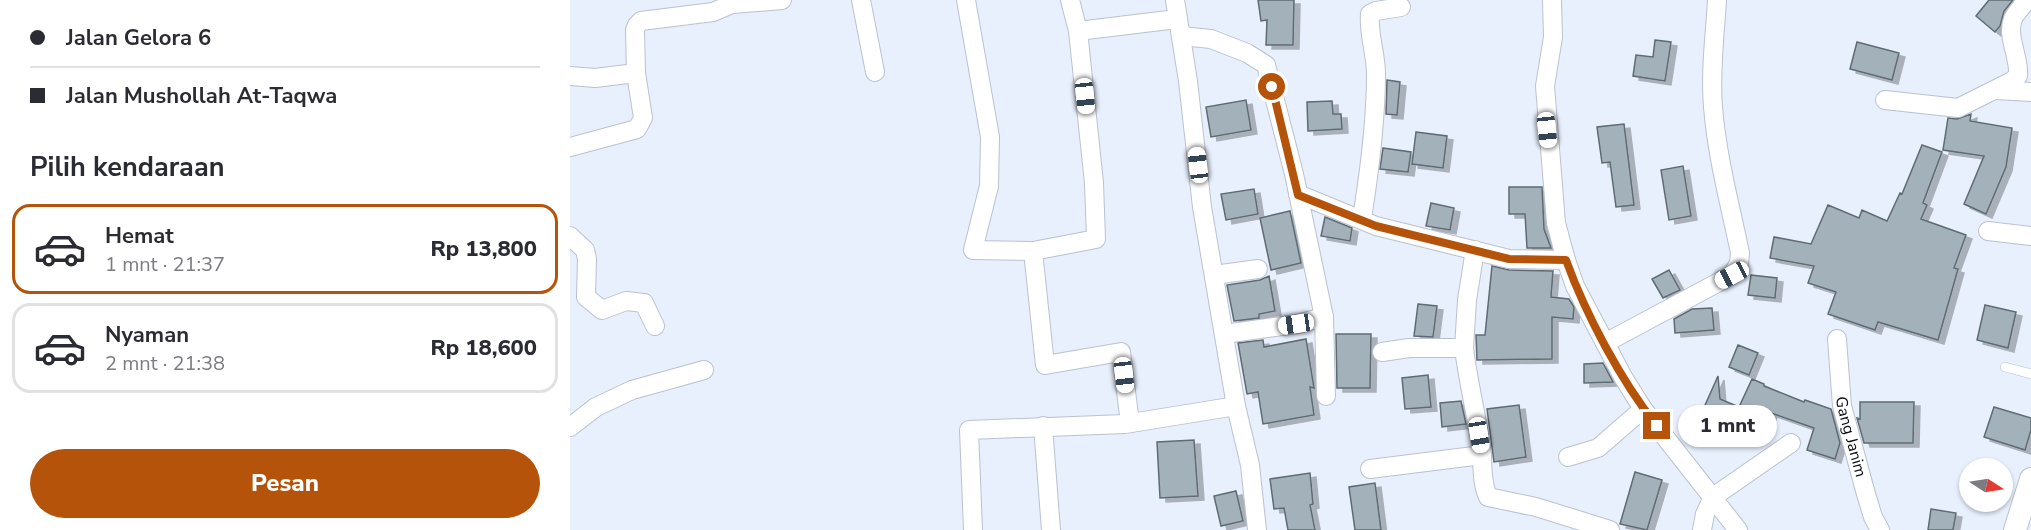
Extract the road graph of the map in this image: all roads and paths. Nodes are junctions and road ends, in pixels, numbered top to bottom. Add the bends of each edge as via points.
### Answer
1 (783, 0) edge
2 (861, 0) edge
3 (966, 0) edge
4 (1070, 0) edge
5 (1175, 0) edge
6 (1552, 0) edge
7 (1716, 0) edge
8 (2027, 0) edge
9 (1401, 7) dead end
10 (1179, 28) junction
11 (1078, 31) junction
12 (875, 72) dead end
13 (636, 74) junction
14 (570, 76) edge
15 (1994, 90) junction
16 (2031, 92) edge
17 (1885, 100) dead end
18 (570, 147) edge
19 (1298, 195) junction
20 (1356, 217) junction
21 (1988, 231) dead end
22 (570, 236) edge
23 (2031, 236) edge
24 (1475, 250) junction
25 (1033, 251) junction
26 (1566, 260) junction
27 (1258, 269) dead end
28 (1214, 275) junction
29 (1324, 317) junction
30 (655, 326) dead end
31 (1224, 334) junction
32 (1837, 339) dead end
33 (1605, 343) junction
34 (1464, 348) junction
35 (1382, 352) dead end
36 (2004, 367) dead end
37 (704, 370) dead end
38 (2031, 374) edge
39 (1326, 396) dead end
40 (1236, 406) junction
41 (1643, 409) junction
42 (1130, 423) junction
43 (1043, 426) junction
44 (570, 427) edge
45 (1791, 443) dead end
46 (1482, 455) junction
47 (1568, 457) dead end
48 (1370, 469) dead end
49 (2031, 479) edge
50 (1713, 496) junction
51 (973, 530) edge
52 (1050, 530) edge
53 (1257, 530) edge
54 (1610, 530) edge
55 (1702, 530) edge
56 (1738, 530) edge
57 (1880, 530) edge
58 (2015, 530) edge

1 - 13 street via 732,4 713,12 641,21 635,30
2 - 12 street
3 - 25 street via 990,137 989,186 973,250
4 - 11 street
5 - 10 street
6 - 26 street via 1553,37 1545,86 1556,223
7 - 33 street via 1713,105 1719,156 1740,253 1737,269
8 - 15 street via 2011,27 2018,76
9 - 20 street via 1370,14 1376,71 1374,121 1363,212
10 - 11 street
10 - 19 street via 1246,53 1266,65
10 - 28 street
11 - 25 street via 1096,239
13 - 14 street
13 - 18 street via 643,118 637,129
15 - 16 street
15 - 17 street via 1958,108
19 - 20 street
19 - 29 street
20 - 24 street via 1376,226
21 - 23 street
22 - 30 street via 585,250 586,297 602,310 626,301 644,303
24 - 26 street via 1509,259
24 - 34 street
25 - 42 street via 1045,365 1121,352
26 - 33 street
27 - 28 street
28 - 31 street
29 - 31 street
29 - 39 street
31 - 40 street
32 - 57 street, Gang Janim via 1842,406
33 - 41 street
34 - 35 street
34 - 46 street
36 - 38 lane
37 - 44 street via 632,390 596,407
40 - 42 street
40 - 53 street via 1250,465
41 - 47 street via 1598,448
41 - 50 street
42 - 43 street
43 - 51 street via 969,430
43 - 52 street
45 - 50 street
46 - 48 street
46 - 54 street via 1488,497
49 - 58 street
50 - 55 street
50 - 56 street

